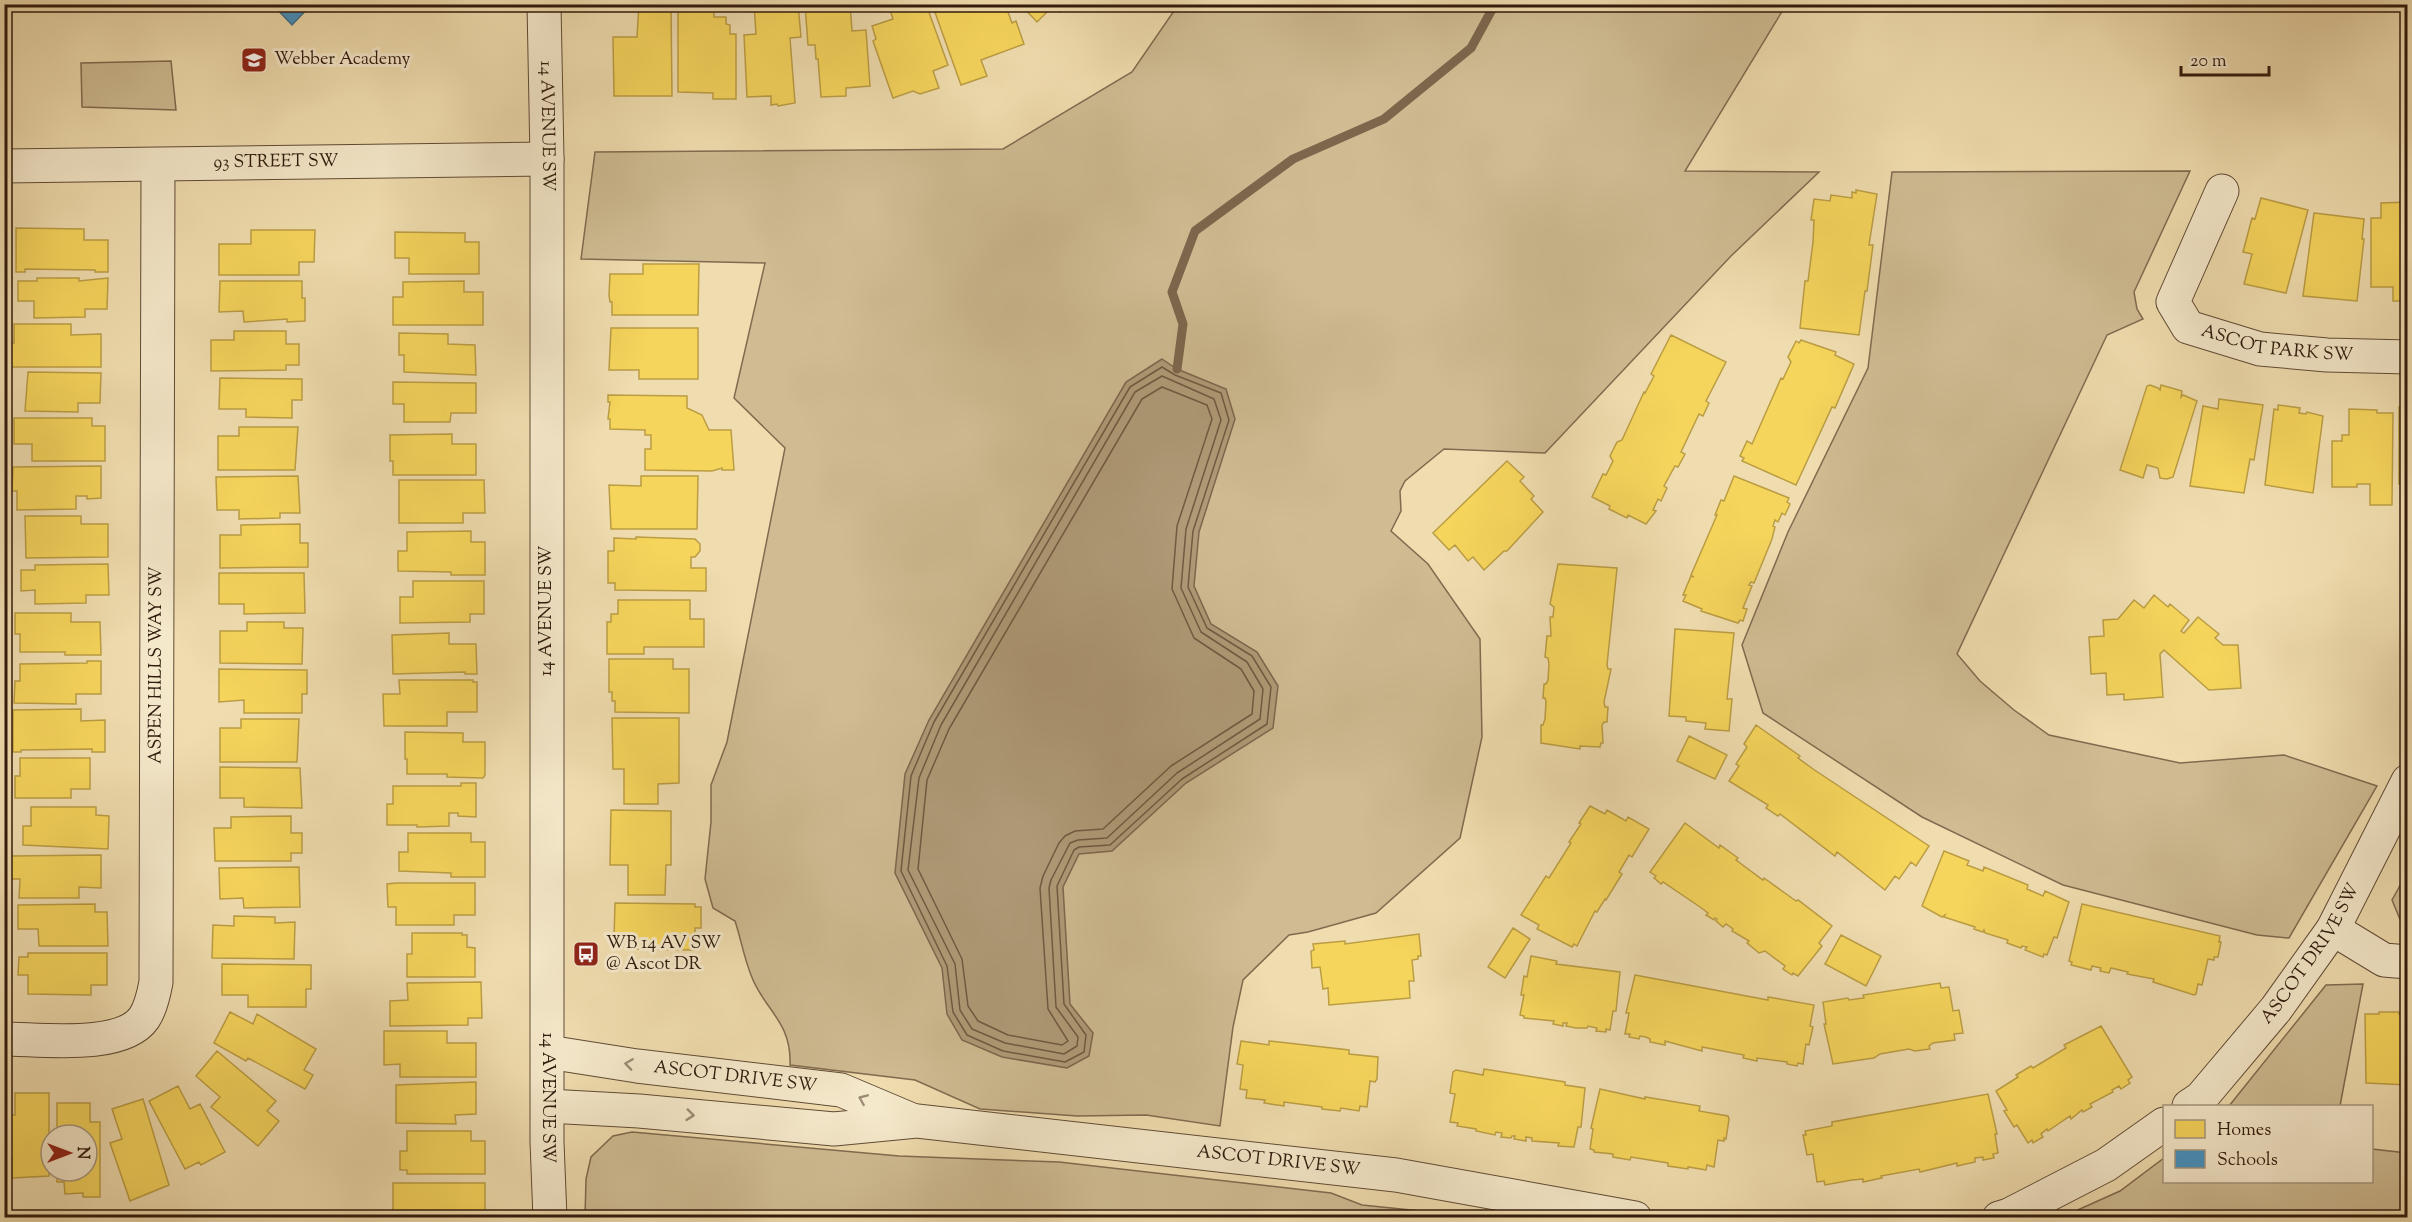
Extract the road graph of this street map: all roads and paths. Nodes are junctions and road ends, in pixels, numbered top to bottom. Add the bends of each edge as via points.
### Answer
1 (544, 4) edge
2 (547, 159) junction
3 (4, 166) edge
4 (158, 166) junction
5 (2222, 191) dead end
6 (2408, 357) edge
7 (2408, 781) edge
8 (2332, 929) junction
9 (2408, 963) edge
10 (4, 1039) edge
11 (548, 1052) junction
12 (2192, 1105) edge
13 (548, 1106) junction
14 (917, 1121) junction
15 (2163, 1125) edge
16 (550, 1218) edge
17 (1635, 1218) edge
18 (2000, 1218) edge

1 - 2 street, 14 AVENUE SW
2 - 4 street, 93 STREET SW
2 - 11 street, 14 AVENUE SW
3 - 4 street, 93 STREET SW
4 - 10 street, ASPEN HILLS WAY SW via 156,982 144,1018 119,1035 87,1040
5 - 6 street, ASCOT PARK SW via 2173,302 2188,327 2260,349
7 - 8 street, ASCOT DRIVE SW
8 - 9 street via 2384,960
8 - 12 street, ASCOT DRIVE SW via 2276,1009
11 - 13 street, 14 AVENUE SW
14 -> 11 street, ASCOT DRIVE SW via 841,1090
13 -> 14 street, ASCOT DRIVE SW via 834,1130
13 - 16 street, 14 AVENUE SW
14 - 17 street, ASCOT DRIVE SW via 1396,1175
15 - 18 street via 2106,1166

